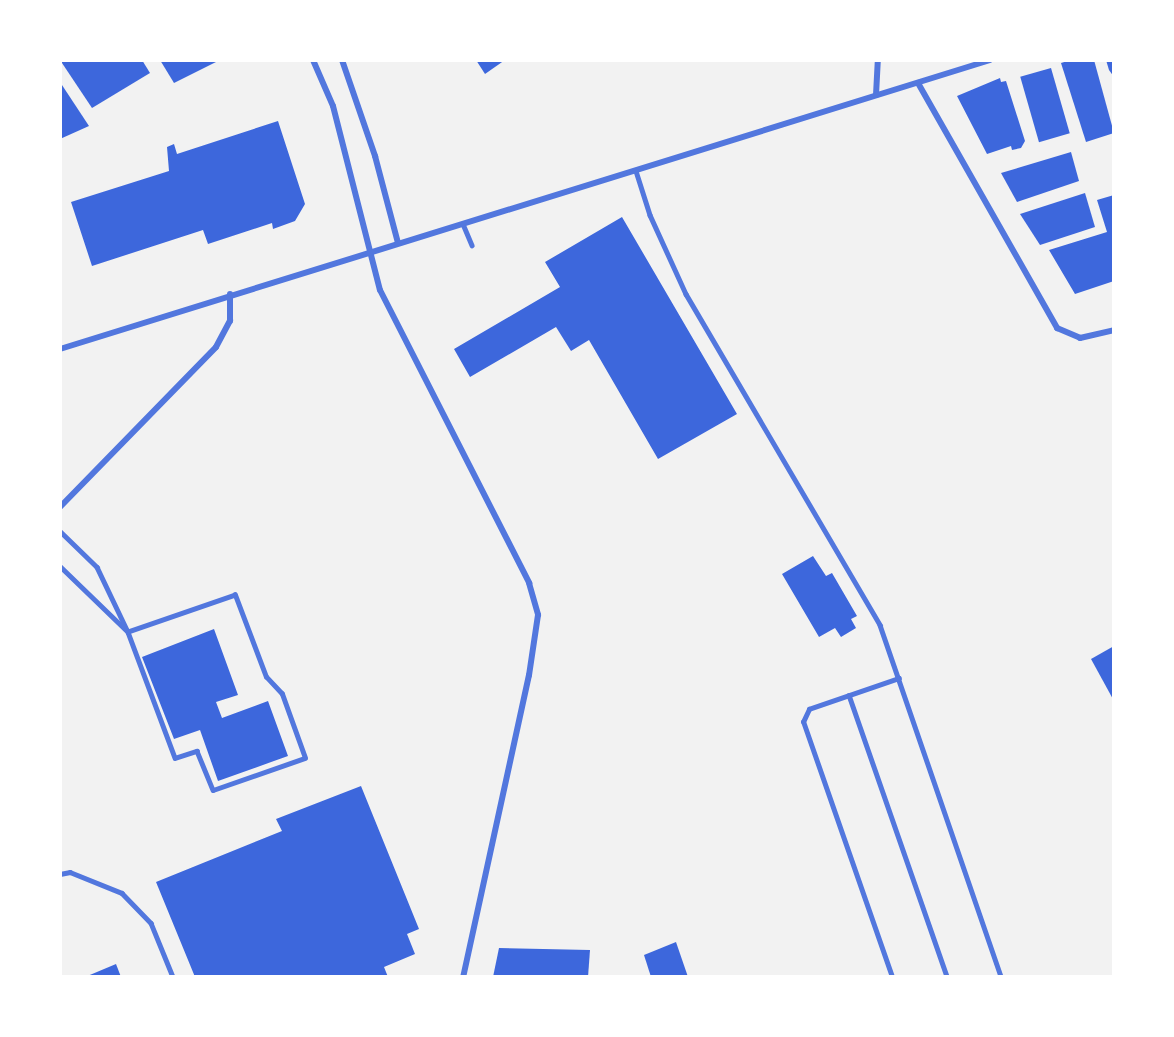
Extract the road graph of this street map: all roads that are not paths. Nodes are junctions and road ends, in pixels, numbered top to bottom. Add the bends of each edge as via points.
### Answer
1 (313, 60) edge
2 (342, 60) edge
3 (878, 60) edge
4 (990, 60) edge
5 (918, 83) junction
6 (876, 95) junction
7 (636, 171) junction
8 (462, 224) junction
9 (398, 243) junction
10 (472, 245) dead end
11 (369, 252) junction
12 (230, 294) junction
13 (1114, 330) edge
14 (60, 349) edge
15 (60, 507) edge
16 (60, 531) edge
17 (60, 566) edge
18 (128, 632) junction
19 (899, 678) junction
20 (849, 695) junction
21 (60, 874) edge
22 (173, 977) edge
23 (463, 977) edge
24 (892, 977) edge
25 (947, 977) edge
26 (1001, 977) edge

1 - 11 street via 333,106
2 - 9 street via 375,156
3 - 6 street
4 - 5 street
5 - 6 street
5 - 13 street via 1057,328 1080,338
6 - 7 street
7 - 8 street
7 - 19 lane via 650,215 686,294 871,607
8 - 9 street
8 - 10 lane
9 - 11 street
11 - 12 street
11 - 23 street via 380,290 530,583 538,615 529,675
12 - 14 street
12 - 15 street via 230,321 216,347
16 - 18 lane via 97,567
17 - 18 lane
18 - 18 lane via 175,758 197,751 213,790 305,758 282,694 266,677 235,594
19 - 20 lane
19 - 26 lane
20 - 24 lane via 809,710 803,722
20 - 25 lane
21 - 22 lane via 70,872 122,893 151,923

